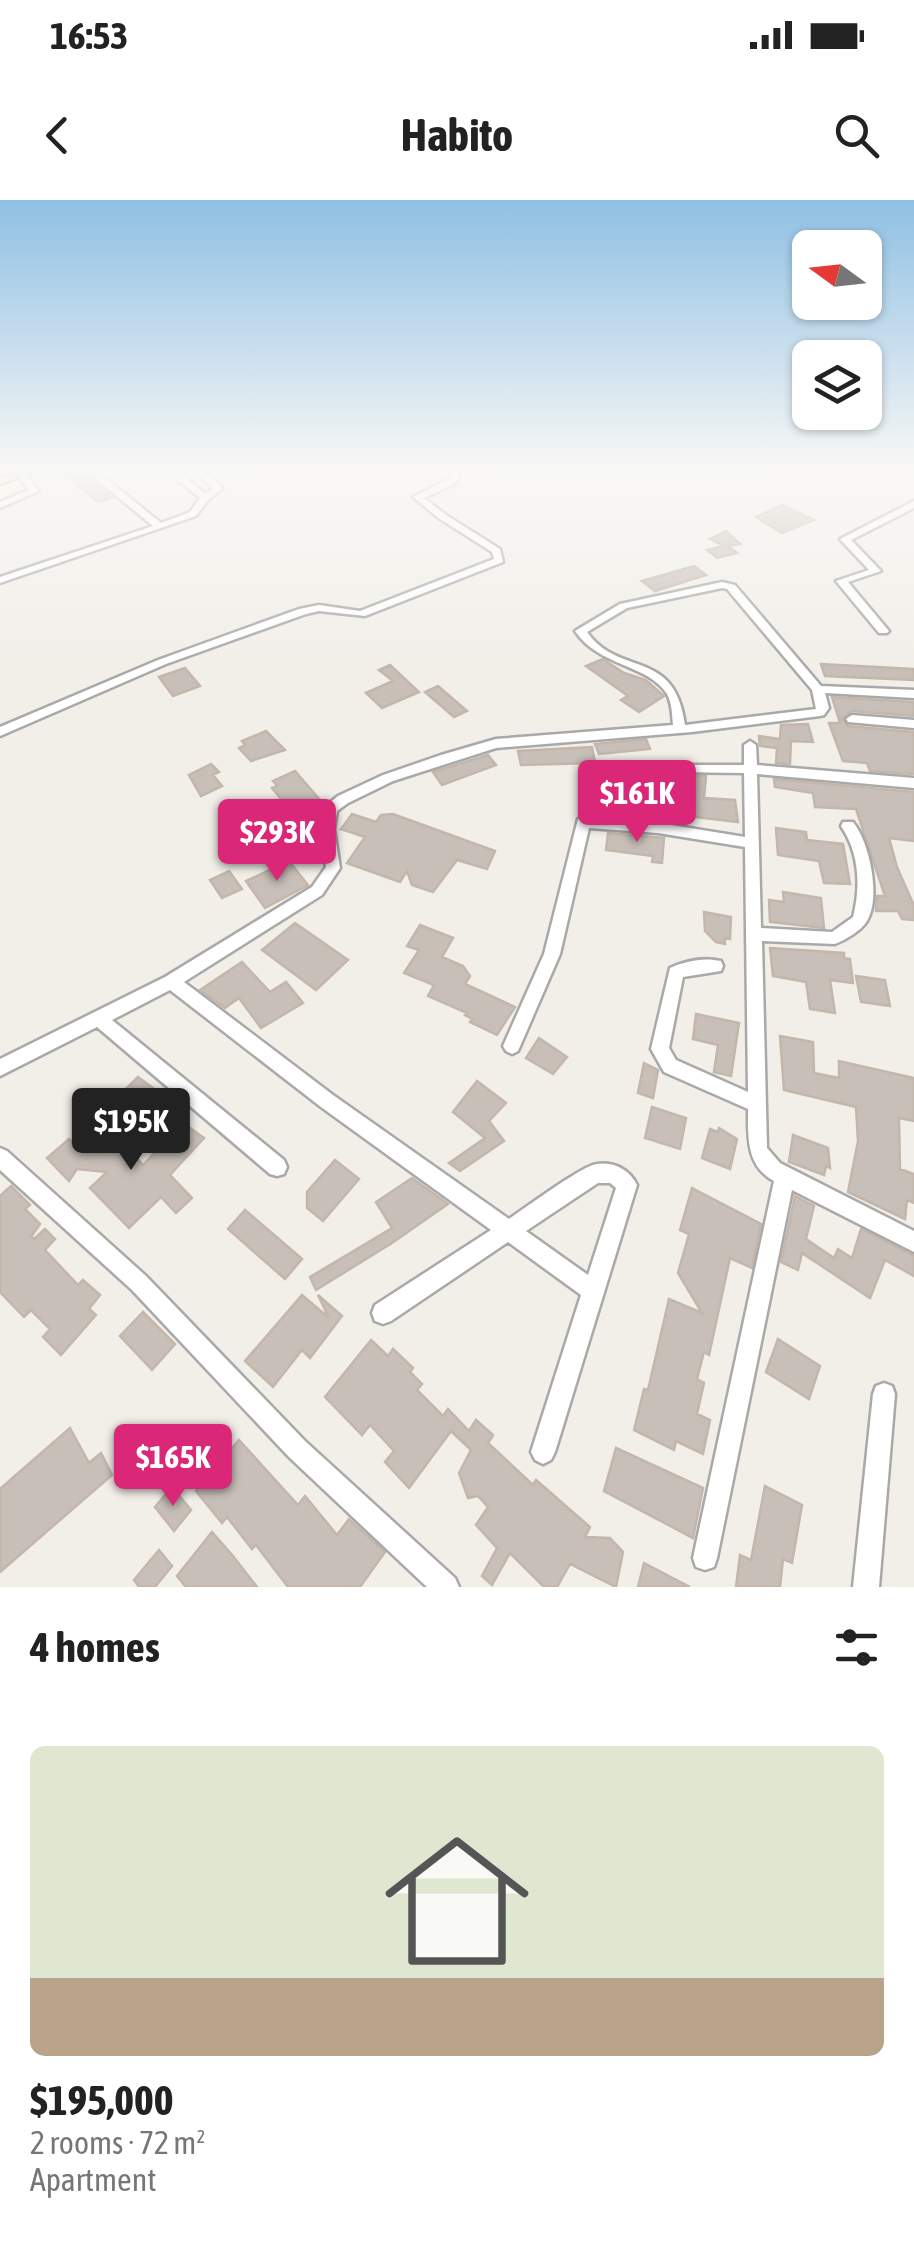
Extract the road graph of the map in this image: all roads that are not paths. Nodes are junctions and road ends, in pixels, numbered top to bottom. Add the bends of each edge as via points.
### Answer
1 (128, 538) edge
2 (477, 538) edge
3 (850, 538) edge
4 (0, 580) edge
5 (883, 631) dead end
6 (818, 689) junction
7 (914, 694) edge
8 (852, 719) dead end
9 (914, 724) edge
10 (680, 729) junction
11 (0, 732) edge
12 (750, 745) dead end
13 (751, 769) junction
14 (914, 783) edge
15 (848, 826) dead end
16 (658, 828) junction
17 (751, 843) junction
18 (754, 934) junction
19 (715, 966) dead end
20 (171, 982) junction
21 (99, 1020) junction
22 (512, 1046) dead end
23 (0, 1068) edge
24 (756, 1104) junction
25 (0, 1156) edge
26 (278, 1167) dead end
27 (785, 1176) junction
28 (510, 1231) junction
29 (914, 1242) edge
30 (593, 1290) junction
31 (382, 1313) dead end
32 (884, 1394) dead end
33 (543, 1452) dead end
34 (705, 1558) dead end
35 (446, 1587) edge
36 (866, 1587) edge

1 - 4 street
2 - 11 street via 498,550 499,560 362,614 302,611
3 - 5 street via 845,541 876,571 842,580
6 - 7 street
6 - 10 street via 823,708 814,715
6 - 10 street via 731,587 638,602 584,627 582,636 591,643 668,687
8 - 9 street
10 - 20 street via 486,743 355,794 333,806 326,821 333,868 317,891
12 - 13 street
13 - 14 street
13 - 16 street via 665,769
13 - 17 street
15 - 18 street via 856,833 867,891 860,920 835,938
16 - 17 street
16 - 22 street via 583,823 552,954
17 - 18 street
18 - 24 street
19 - 24 street via 676,973 660,1049 670,1066
20 - 21 street
20 - 28 street
21 - 23 street
21 - 26 street
24 - 27 street via 758,1152
25 - 35 street via 139,1283 296,1449
27 - 29 street
27 - 34 street
28 - 30 street
28 - 30 street via 596,1173 614,1174 627,1184
28 - 31 street
30 - 33 street
32 - 36 street

